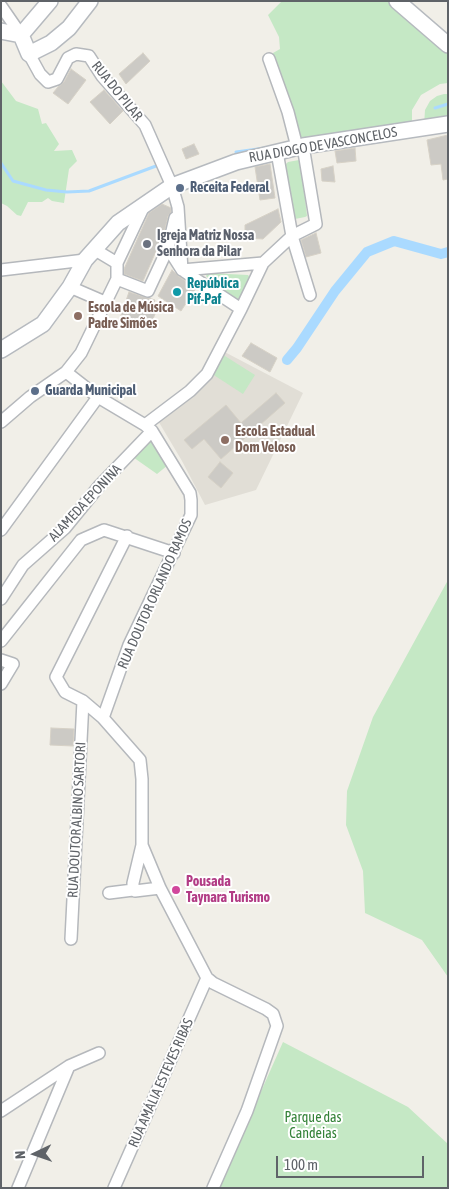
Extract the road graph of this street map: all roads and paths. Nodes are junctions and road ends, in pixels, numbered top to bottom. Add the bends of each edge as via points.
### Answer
1 (50, 1) edge
2 (90, 1) edge
3 (397, 1) edge
4 (1, 6) edge
5 (1, 31) edge
6 (21, 35) junction
7 (448, 45) edge
8 (29, 54) junction
9 (269, 59) dead end
10 (448, 124) edge
11 (300, 147) junction
12 (277, 152) junction
13 (172, 186) junction
14 (148, 203) junction
15 (178, 207) junction
16 (292, 236) junction
17 (168, 248) junction
18 (85, 260) junction
19 (117, 263) junction
20 (263, 263) junction
21 (1, 270) edge
22 (182, 270) junction
23 (118, 278) junction
24 (70, 287) junction
25 (310, 296) dead end
26 (107, 303) junction
27 (241, 309) junction
28 (1, 350) edge
29 (66, 372) junction
30 (98, 397) junction
31 (1, 422) edge
32 (149, 428) junction
33 (1, 530) edge
34 (127, 536) junction
35 (174, 553) junction
36 (1, 599) edge
37 (1, 641) edge
38 (1, 660) edge
39 (1, 684) edge
40 (83, 701) junction
41 (103, 718) junction
42 (142, 845) junction
43 (160, 888) junction
44 (133, 890) junction
45 (110, 893) dead end
46 (71, 939) dead end
47 (207, 978) junction
48 (98, 1053) dead end
49 (69, 1066) junction
50 (1, 1111) edge
51 (18, 1188) edge
52 (114, 1188) edge
53 (213, 1188) edge

1 - 6 street
2 - 8 street via 69,28 51,43
3 - 7 street
4 - 6 street
5 - 6 street
6 - 8 street
8 - 13 street, RUA DO PILAR via 48,82 57,79 68,58 76,54 89,56 102,76 145,125
9 - 11 street
10 - 11 street, RUA DIOGO DE VASCONCELOS
11 - 12 street, RUA DIOGO DE VASCONCELOS
11 - 16 street via 316,224
12 - 13 street, RUA DIOGO DE VASCONCELOS via 236,162
12 - 16 street
13 - 14 street, RUA DIOGO DE VASCONCELOS
13 - 15 street
14 - 18 street, RUA DIOGO DE VASCONCELOS via 118,223
14 - 19 street via 142,207
15 - 17 street
15 - 22 street
16 - 20 street
16 - 25 street
17 - 22 street
17 - 23 street via 148,292
18 - 19 street via 97,251
18 - 21 street
18 - 24 street, RUA DIOGO DE VASCONCELOS
19 - 23 street
20 - 22 street
20 - 27 street, ALAMEDA EPONINA
22 - 27 street
23 - 26 street
24 - 26 street
24 - 28 street, RUA DIOGO DE VASCONCELOS via 43,324
26 - 29 street via 81,353
27 - 32 street, ALAMEDA EPONINA via 207,374
29 - 30 street
29 - 31 street
30 - 32 street
30 - 33 street
32 - 35 street, RUA DOUTOR ORLANDO RAMOS via 190,493 191,514
32 - 36 street, ALAMEDA EPONINA via 65,528 23,565
34 - 35 street
34 - 37 street via 104,530 82,540
34 - 40 street via 56,677 65,692
35 - 41 street, RUA DOUTOR ORLANDO RAMOS via 129,645
38 - 39 street via 13,664
40 - 41 street
40 - 46 street, RUA DOUTOR ALBINO SARTORI
41 - 42 street via 140,760
42 - 43 street
42 - 44 street
43 - 44 street
43 - 47 street
44 - 45 street
47 - 52 street, RUA AMÁLIA ESTEVES RIBAS
47 - 53 street via 266,1008 273,1014 277,1026 247,1111
48 - 49 street
49 - 50 street
49 - 51 street

